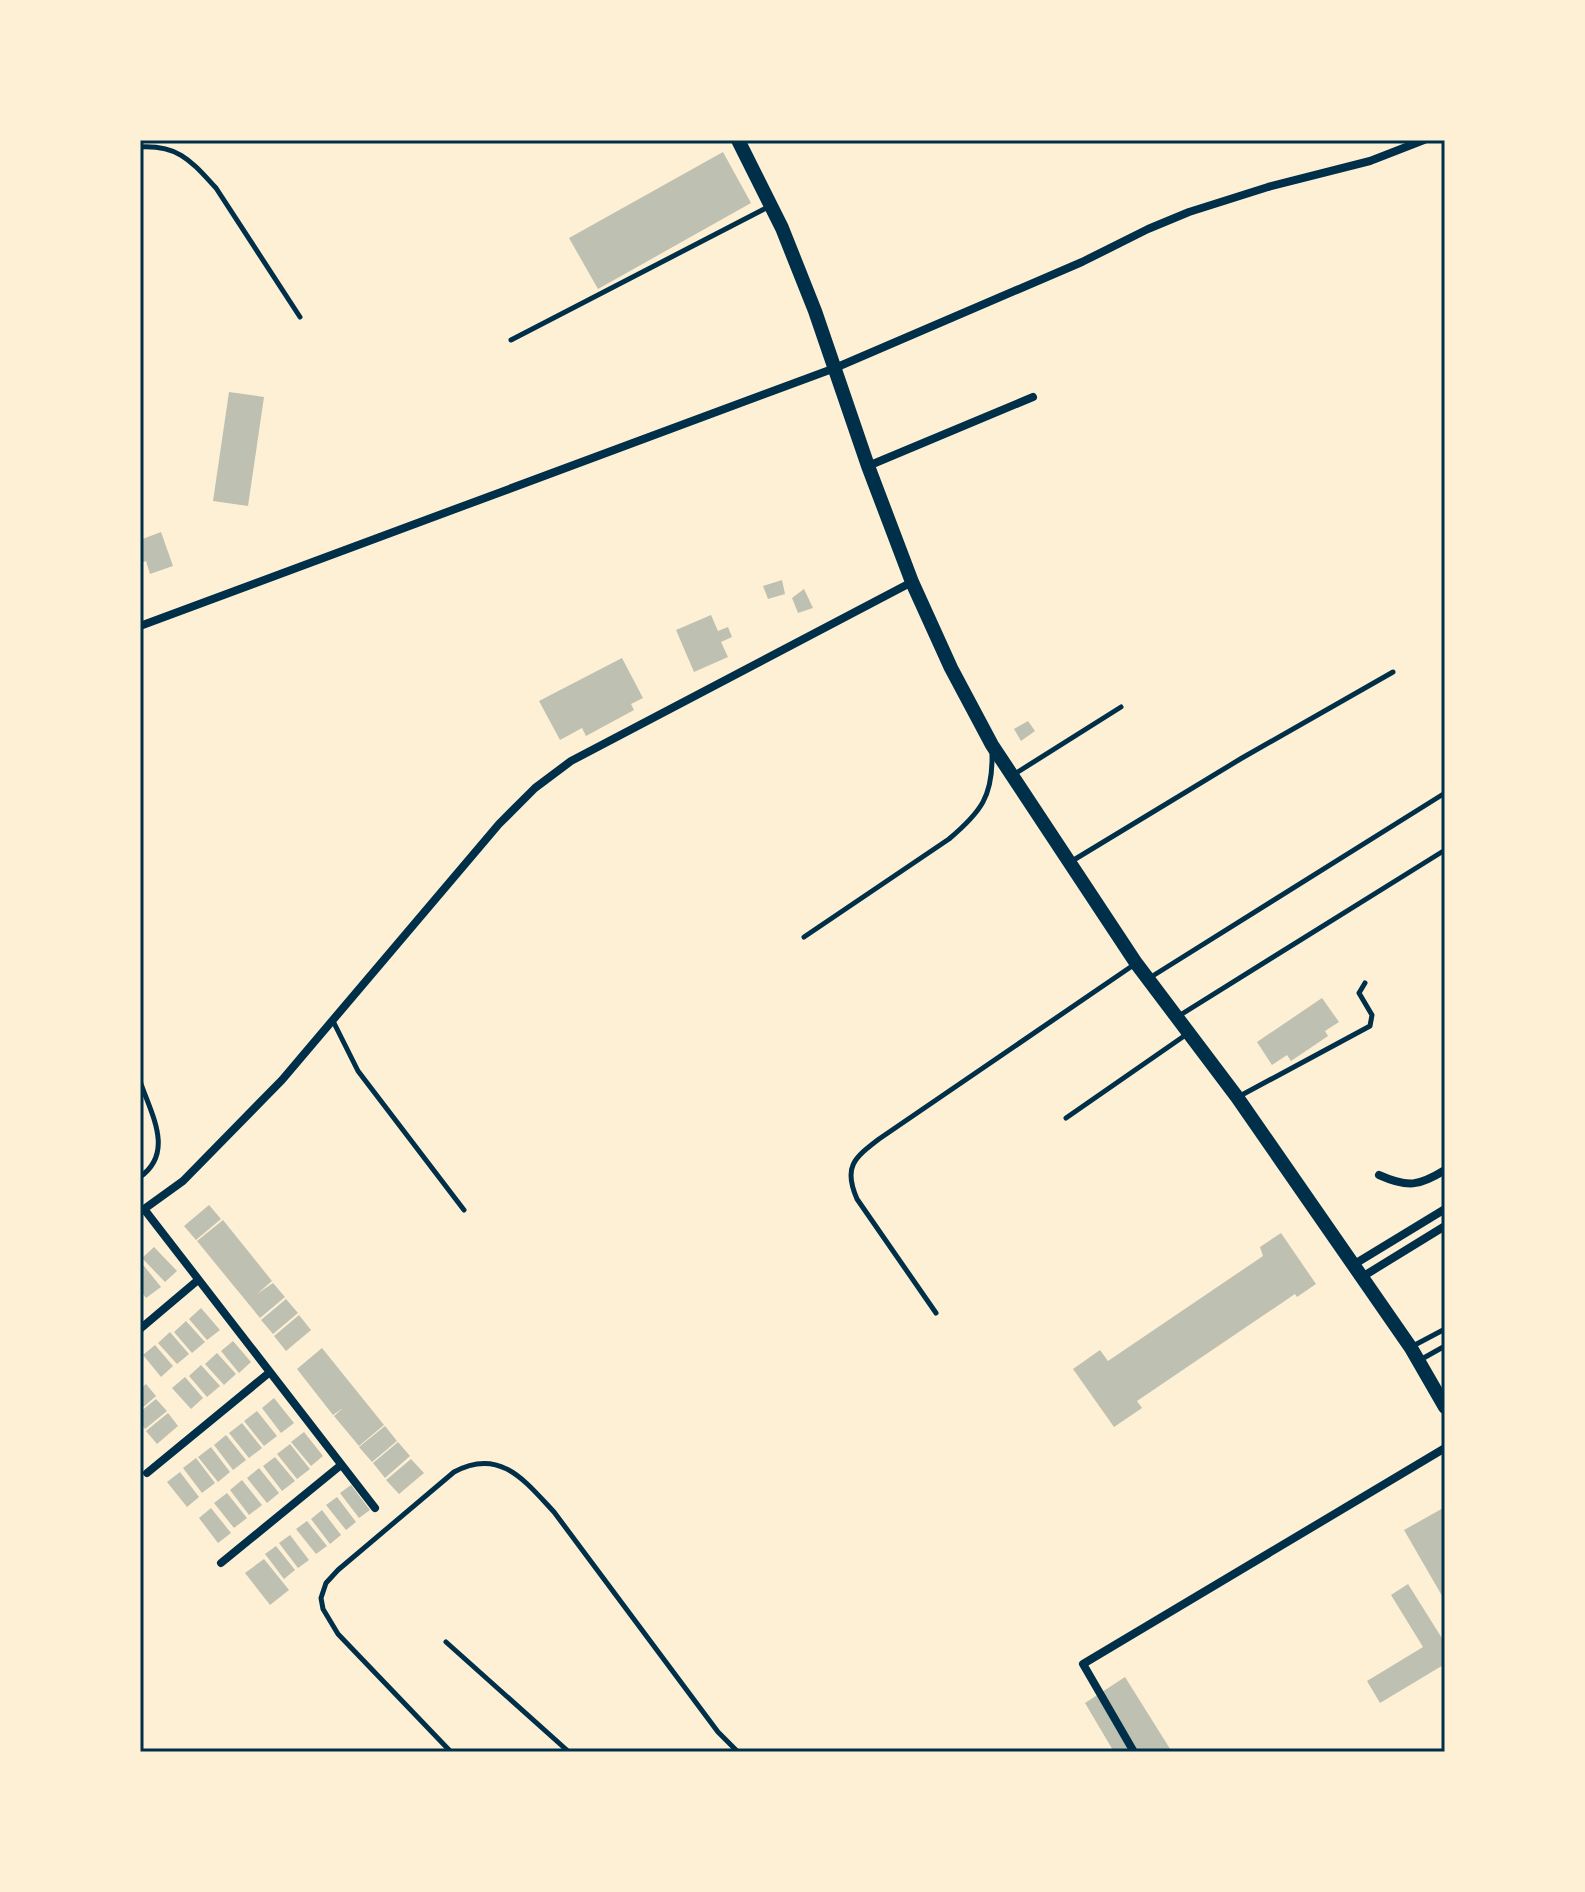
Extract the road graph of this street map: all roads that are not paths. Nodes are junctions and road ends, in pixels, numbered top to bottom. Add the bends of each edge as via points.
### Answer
1 (738, 140) edge
2 (1424, 140) edge
3 (140, 147) edge
4 (771, 206) junction
5 (300, 317) dead end
6 (511, 340) dead end
7 (835, 368) junction
8 (1033, 397) dead end
9 (868, 466) junction
10 (912, 582) junction
11 (140, 626) edge
12 (1393, 672) dead end
13 (1121, 707) dead end
14 (992, 745) junction
15 (1012, 776) junction
16 (1445, 793) edge
17 (1445, 850) edge
18 (1068, 863) junction
19 (804, 937) dead end
20 (1136, 963) junction
21 (1148, 979) junction
22 (1365, 983) dead end
23 (1177, 1017) junction
24 (332, 1020) junction
25 (1187, 1033) junction
26 (140, 1081) edge
27 (1237, 1097) junction
28 (1066, 1118) dead end
29 (1445, 1170) edge
30 (1379, 1175) dead end
31 (140, 1177) edge
32 (141, 1209) edge
33 (1445, 1209) edge
34 (464, 1210) dead end
35 (1445, 1226) edge
36 (1358, 1271) junction
37 (198, 1280) junction
38 (936, 1313) dead end
39 (140, 1329) edge
40 (1445, 1329) edge
41 (1445, 1346) edge
42 (1411, 1348) junction
43 (1419, 1361) junction
44 (270, 1372) junction
45 (1445, 1407) edge
46 (1445, 1448) edge
47 (341, 1465) junction
48 (147, 1473) dead end
49 (375, 1508) dead end
50 (221, 1563) dead end
51 (446, 1642) dead end
52 (451, 1752) edge
53 (569, 1752) edge
54 (738, 1752) edge
55 (1134, 1752) edge

1 - 4 main road
2 - 7 street via 1370,161 1189,212
3 - 5 lane via 160,146 182,155 216,188
4 - 6 lane
4 - 7 main road
7 - 9 main road
7 - 11 street
8 - 9 street
9 - 10 main road
10 - 14 main road
10 - 24 street via 571,761 535,788
12 - 18 lane
13 - 15 lane
14 - 15 main road
14 - 19 lane via 986,799 971,821
15 - 18 main road
16 - 21 lane
17 - 23 lane
18 - 20 main road
20 - 21 main road
20 - 38 lane via 853,1162 849,1181 857,1199
21 - 23 main road
22 - 27 lane via 1359,993 1372,1015 1370,1026
23 - 25 main road
24 - 32 street via 282,1080 183,1181
24 - 34 lane via 358,1071
25 - 27 main road
25 - 28 lane
26 - 31 lane via 161,1141 153,1168
27 - 36 main road
29 - 30 street via 1412,1184
32 - 37 street
33 - 36 street
35 - 36 street
36 - 42 main road
37 - 39 street
37 - 44 street
40 - 42 lane
41 - 43 lane
42 - 43 main road
43 - 45 main road
44 - 47 street
44 - 48 street
46 - 55 street via 1083,1664
47 - 49 street
47 - 50 street
51 - 53 lane
52 - 54 lane via 338,1634 321,1598 338,1570 454,1472 490,1462 508,1468 554,1512

